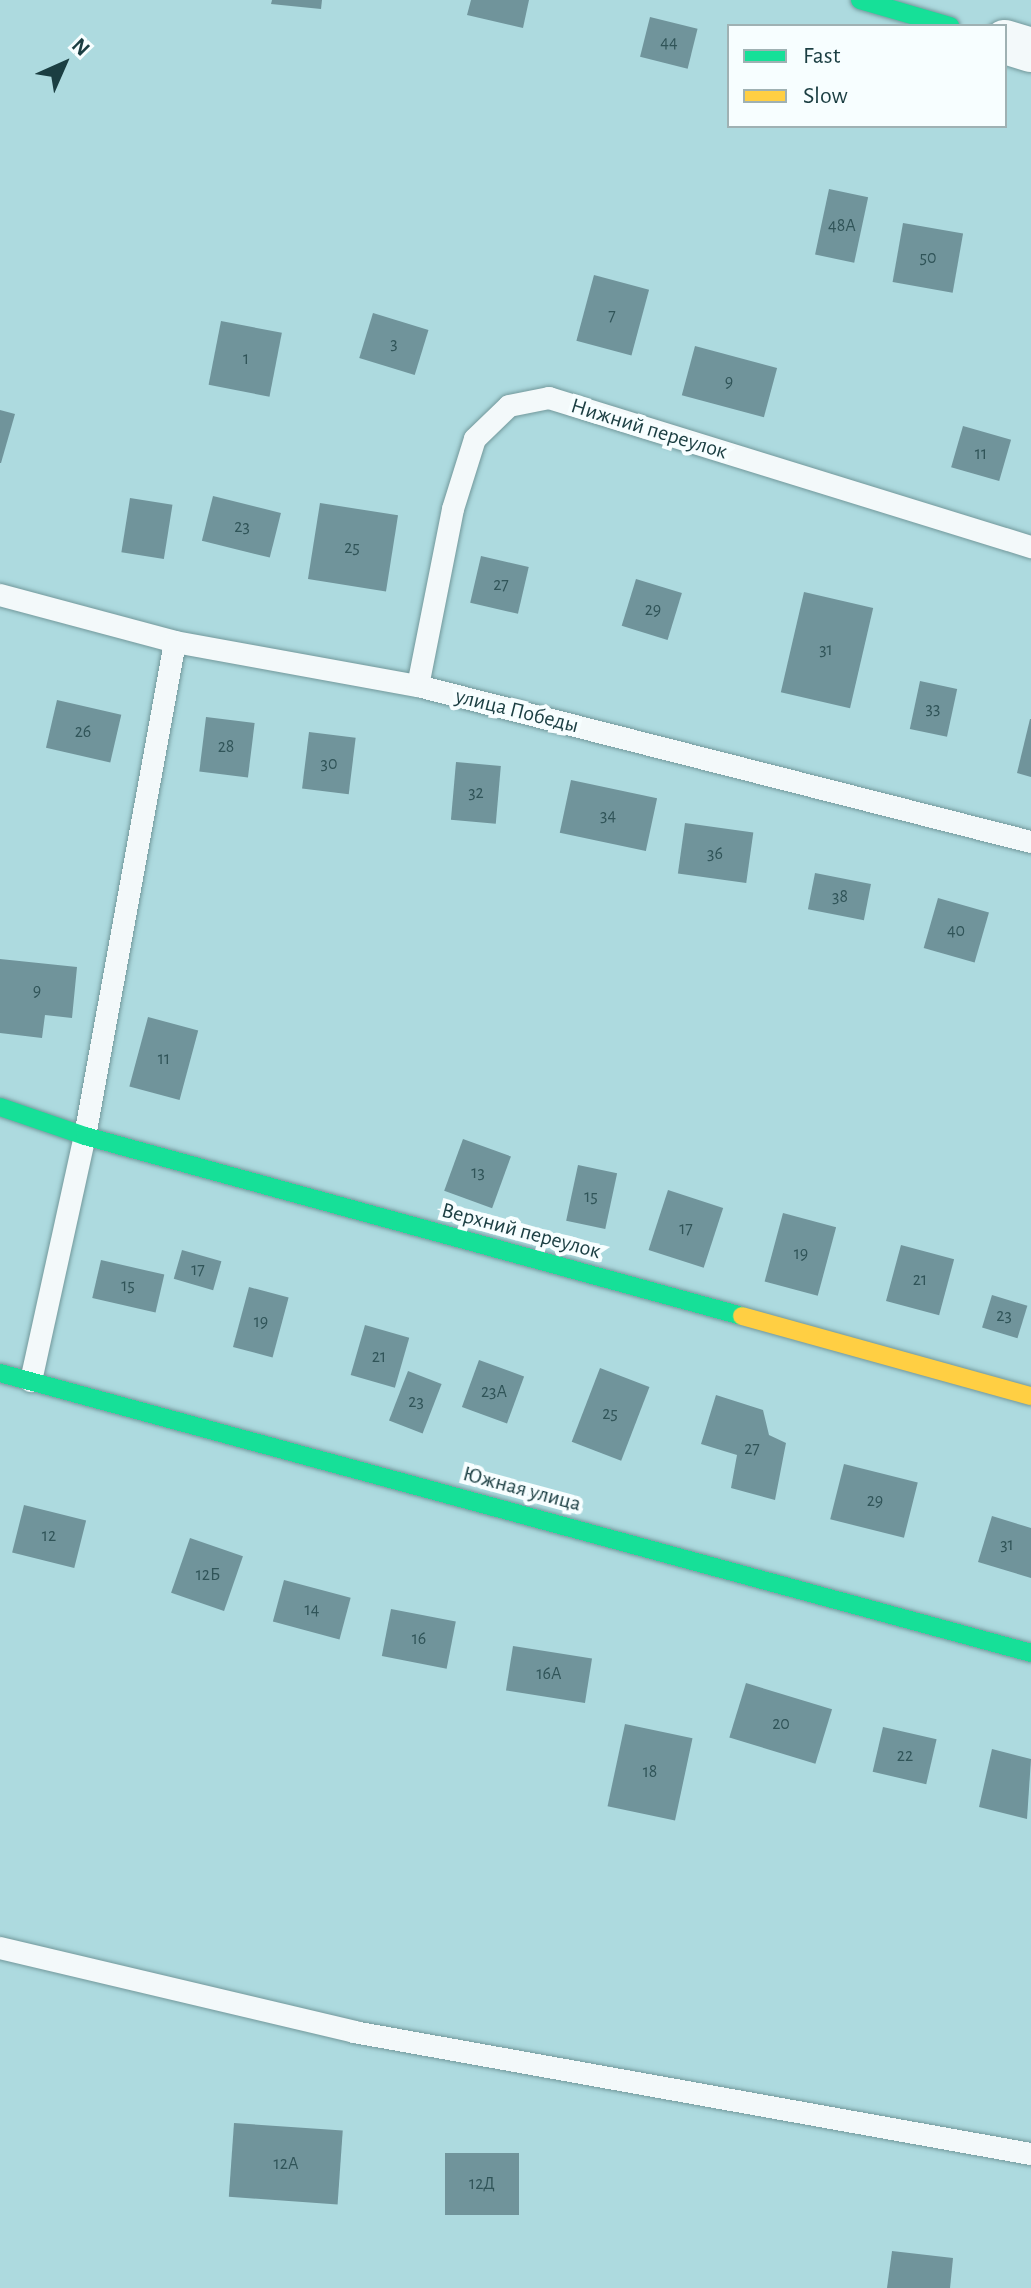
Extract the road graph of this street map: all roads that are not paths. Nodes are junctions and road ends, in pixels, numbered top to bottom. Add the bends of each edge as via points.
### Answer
1 (860, 0) edge
2 (943, 24) edge
3 (1007, 43) edge
4 (1031, 50) edge
5 (1031, 547) edge
6 (0, 595) edge
7 (175, 642) junction
8 (418, 686) junction
9 (1031, 842) edge
10 (0, 1107) edge
11 (85, 1136) junction
12 (0, 1373) edge
13 (31, 1381) junction
14 (1031, 1396) edge
15 (1031, 1653) edge
16 (0, 1948) edge
17 (1031, 2154) edge

1 - 2 street
3 - 4 street
5 - 8 lane, Нижний переулок via 549,398 509,406 475,439 453,509
6 - 7 lane, улица Победы
7 - 8 lane, улица Победы
7 - 11 lane
8 - 9 lane, улица Победы
10 - 11 street, Верхний переулок
11 - 13 lane
11 - 14 street, Верхний переулок
12 - 13 street, Южная улица
13 - 15 street, Южная улица
16 - 17 lane via 354,2032

